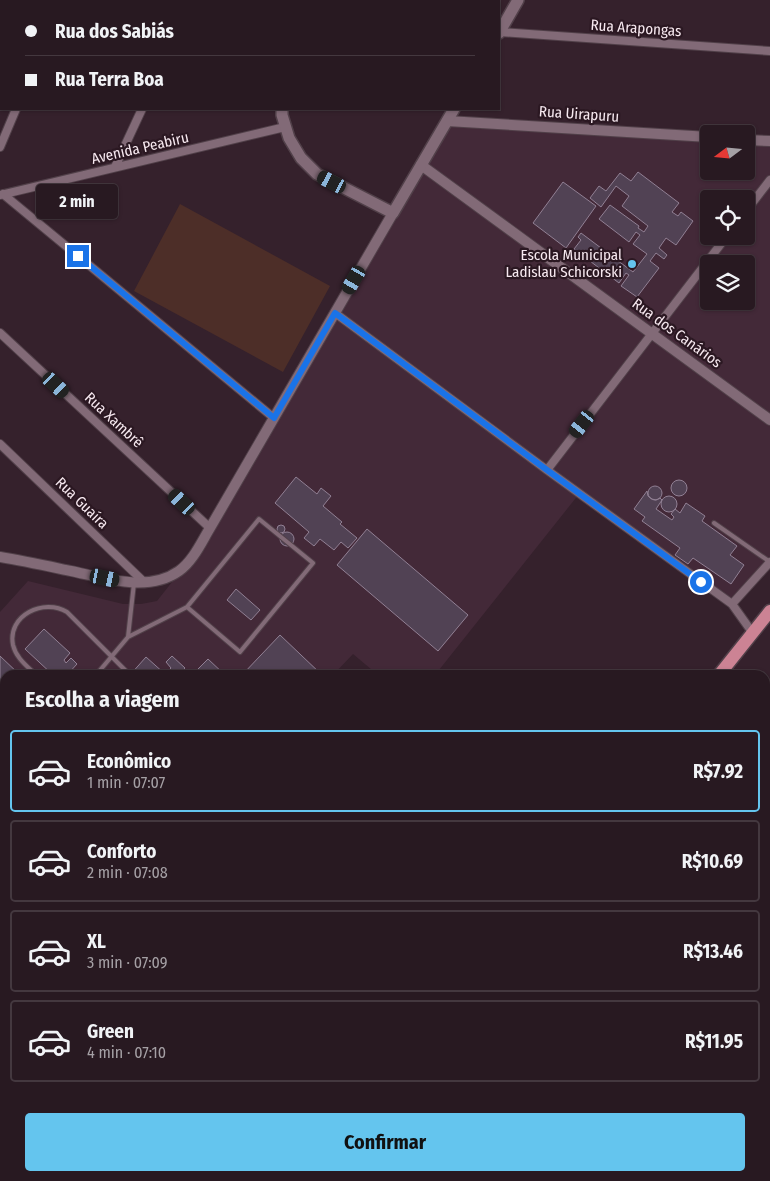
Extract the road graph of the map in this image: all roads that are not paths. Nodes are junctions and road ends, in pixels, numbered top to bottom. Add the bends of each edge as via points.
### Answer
1 (518, 0) edge
2 (500, 30) edge
3 (500, 32) edge
4 (770, 51) edge
5 (16, 110) edge
6 (142, 110) edge
7 (282, 110) edge
8 (453, 110) edge
9 (447, 120) junction
10 (286, 127) junction
11 (700, 137) edge
12 (755, 140) edge
13 (770, 141) edge
14 (0, 147) edge
15 (421, 165) junction
16 (115, 168) junction
17 (770, 180) edge
18 (2, 195) edge
19 (755, 199) edge
20 (393, 213) junction
21 (719, 245) edge
22 (335, 313) junction
23 (0, 333) edge
24 (652, 333) junction
25 (274, 418) junction
26 (770, 420) edge
27 (0, 444) edge
28 (547, 470) junction
29 (714, 523) dead end
30 (210, 528) junction
31 (0, 556) edge
32 (770, 562) edge
33 (139, 582) junction
34 (732, 604) junction
35 (187, 608) junction
36 (770, 611) edge
37 (752, 632) junction
38 (128, 638) junction
39 (111, 657) junction
40 (31, 670) edge
41 (100, 670) edge
42 (125, 670) edge
43 (723, 670) edge

1 - 2 main road
3 - 4 street, Rua Arapongas
5 - 14 street
6 - 16 street
7 - 10 main road
8 - 9 main road
9 - 11 street, Rua Uirapuru
9 - 15 main road
10 - 16 street, Avenida Peabiru
10 - 20 main road via 301,158 317,174
12 - 13 street
15 - 20 main road
15 - 24 street, Rua dos Canários
16 - 18 street, Avenida Peabiru
17 - 19 street
18 - 25 street
20 - 22 street
21 - 24 street
22 - 25 street
22 - 28 street
23 - 30 street, Rua Xambrê
24 - 26 street, Rua dos Canários
24 - 28 street
25 - 30 street
27 - 33 street, Rua Guaíra
28 - 34 street
29 - 32 lane
30 - 33 street via 185,566 170,576
31 - 33 street via 122,582
32 - 34 street
33 - 38 lane
34 - 37 street
35 - 35 lane via 259,518 313,563 240,652
35 - 38 lane
36 - 37 main road
37 - 43 main road
38 - 39 lane
39 - 40 lane via 67,612 43,608 26,614 15,628 13,643 22,662
39 - 41 lane
39 - 42 lane

